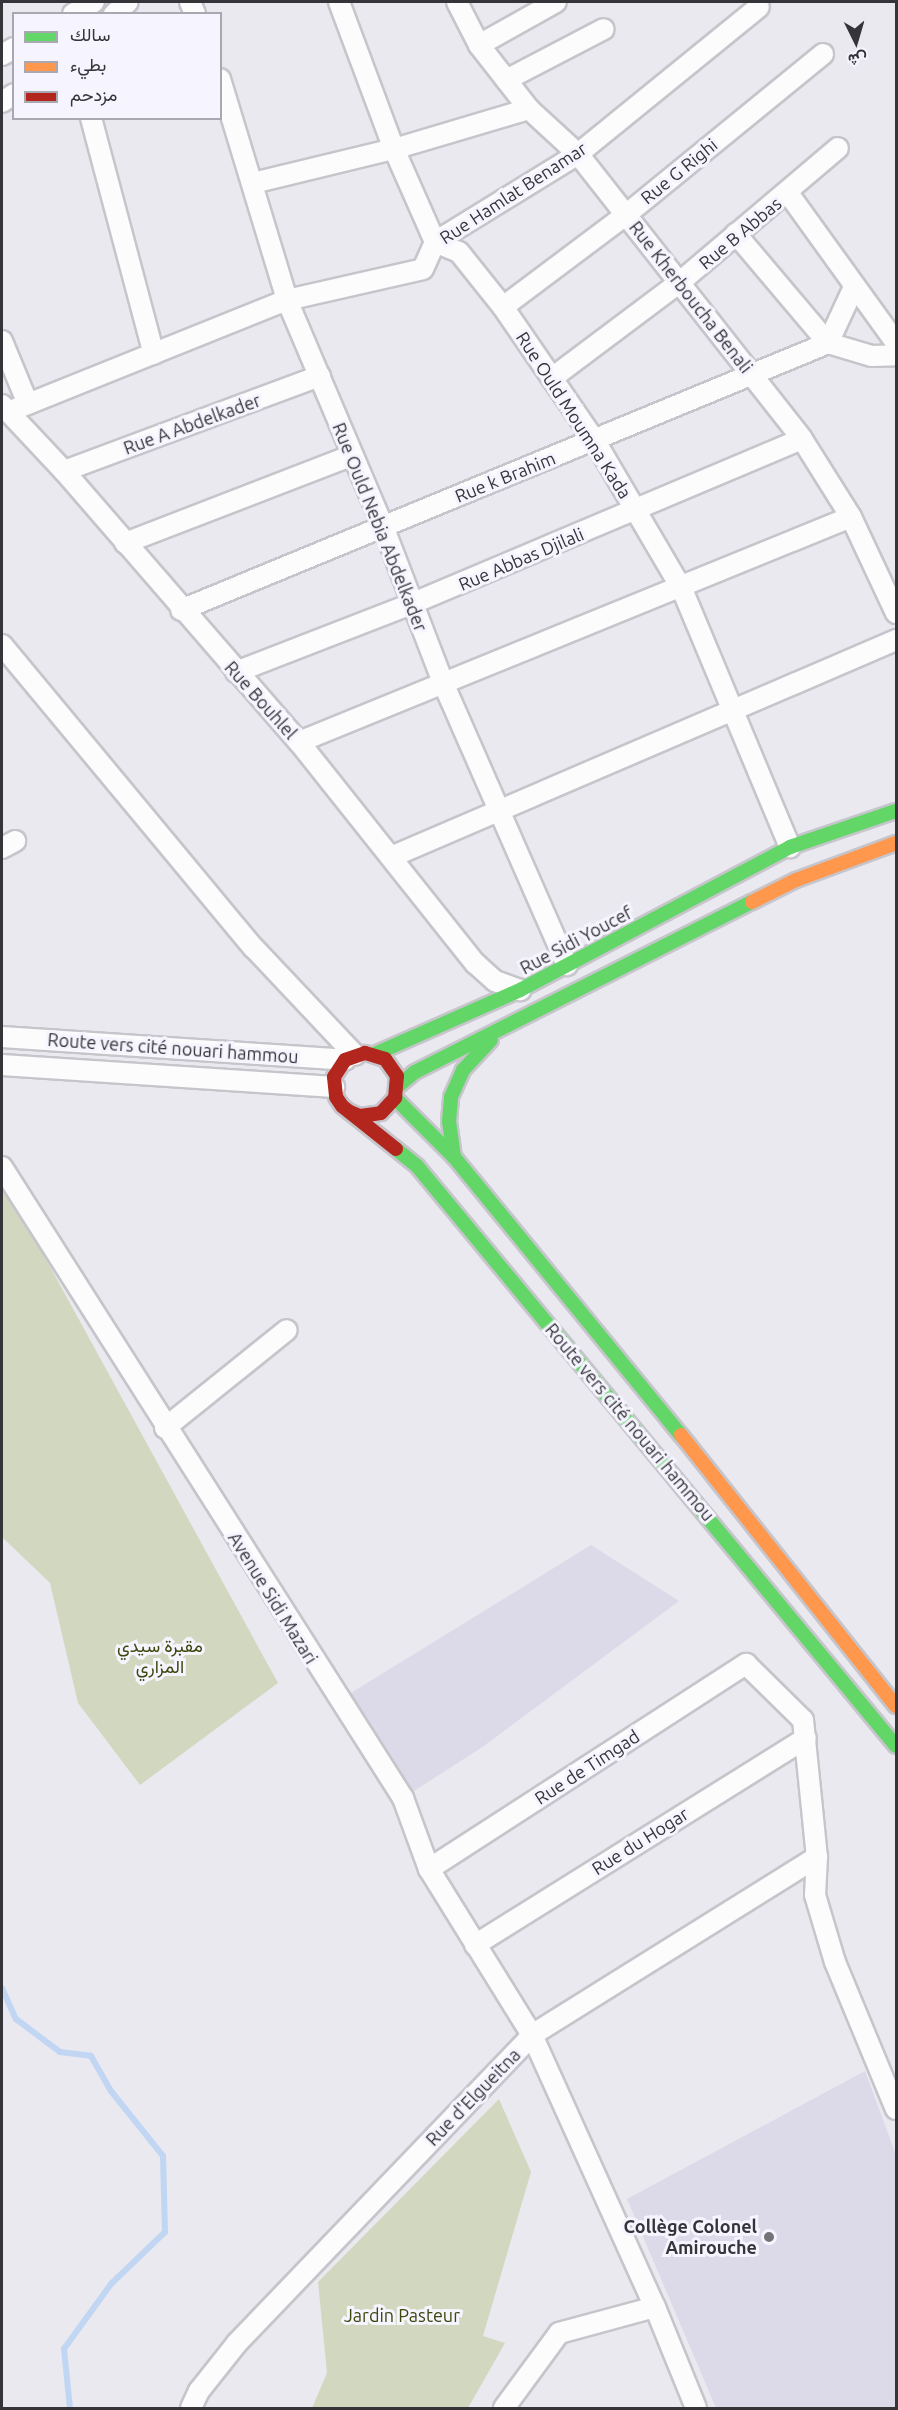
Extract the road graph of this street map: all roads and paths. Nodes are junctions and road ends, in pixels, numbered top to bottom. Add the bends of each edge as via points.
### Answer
1 (94, 2) edge
2 (128, 2) edge
3 (339, 2) edge
4 (457, 2) edge
5 (556, 2) edge
6 (536, 7) edge
7 (759, 7) dead end
8 (76, 12) edge
9 (116, 12) edge
10 (604, 29) dead end
11 (479, 45) junction
12 (823, 54) dead end
13 (506, 80) junction
14 (222, 85) edge
15 (529, 109) junction
16 (92, 120) edge
17 (838, 148) dead end
18 (394, 149) junction
19 (578, 154) junction
20 (253, 183) junction
21 (788, 193) junction
22 (627, 214) junction
23 (736, 234) junction
24 (435, 242) junction
25 (680, 282) junction
26 (854, 287) junction
27 (287, 300) junction
28 (503, 307) junction
29 (2, 341) edge
30 (828, 343) junction
31 (897, 343) edge
32 (154, 354) junction
33 (897, 355) edge
34 (751, 375) junction
35 (320, 376) junction
36 (552, 378) junction
37 (28, 404) junction
38 (5, 409) edge
39 (802, 439) junction
40 (595, 441) junction
41 (352, 456) junction
42 (64, 471) junction
43 (635, 511) junction
44 (851, 517) junction
45 (383, 526) junction
46 (125, 543) junction
47 (682, 589) junction
48 (411, 604) junction
49 (181, 610) junction
50 (897, 613) edge
51 (897, 640) edge
52 (2, 645) edge
53 (236, 672) junction
54 (444, 686) junction
55 (734, 711) junction
56 (299, 742) junction
57 (897, 811) edge
58 (499, 814) junction
59 (874, 819) junction
60 (790, 847) junction
61 (891, 850) edge
62 (391, 857) junction
63 (567, 965) junction
64 (520, 990) junction
65 (505, 1026) junction
66 (2, 1036) edge
67 (375, 1054) junction
68 (350, 1057) junction
69 (2, 1065) edge
70 (334, 1087) junction
71 (396, 1092) junction
72 (350, 1113) junction
73 (454, 1157) junction
74 (2, 1167) edge
75 (287, 1330) dead end
76 (165, 1428) junction
77 (897, 1706) edge
78 (806, 1738) junction
79 (897, 1746) edge
80 (817, 1857) junction
81 (429, 1869) junction
82 (475, 1945) junction
83 (532, 2035) junction
84 (897, 2109) edge
85 (655, 2307) junction
86 (191, 2409) edge
87 (504, 2409) edge
88 (696, 2409) edge

1 - 8 street
2 - 9 street
3 - 18 street
4 - 11 street, Rue Kherboucha Benali
5 - 6 street
6 - 11 street
7 - 19 street, Rue Hamlat Benamar
10 - 13 street
11 - 13 street, Rue Kherboucha Benali
12 - 22 street, Rue G Righi
13 - 15 street, Rue Kherboucha Benali
14 - 20 street, Rue Ould Nebia Abdelkader
15 - 18 street
15 - 19 street, Rue Kherboucha Benali
16 - 32 street
17 - 21 street, Rue B Abbas
18 - 20 street
18 - 24 street
19 - 22 street, Rue Kherboucha Benali
19 - 24 street, Rue Hamlat Benamar
20 - 27 street, Rue Ould Nebia Abdelkader
21 - 23 street, Rue B Abbas
21 - 26 street
22 - 25 street, Rue Kherboucha Benali
22 - 28 street, Rue G Righi
23 - 25 street, Rue B Abbas
23 - 30 street
24 - 27 street, Rue Hamlat Benamar via 423,269
24 - 28 street, Rue Ould Moumna Kada via 459,252
25 - 34 street, Rue Kherboucha Benali
25 - 36 street, Rue B Abbas
26 - 30 street
26 - 31 street
27 - 32 street, Rue Hamlat Benamar
27 - 35 street, Rue Ould Nebia Abdelkader
28 - 36 street, Rue Ould Moumna Kada
29 - 37 street
30 - 33 street via 872,356
30 - 34 street, Rue k Brahim
32 - 37 street, Rue Hamlat Benamar
34 - 39 street, Rue Kherboucha Benali
34 - 40 street, Rue k Brahim
35 - 41 street, Rue Ould Nebia Abdelkader
35 - 42 street, Rue A Abdelkader
36 - 40 street, Rue Ould Moumna Kada
37 - 38 street, Rue Hamlat Benamar
38 - 42 street, Rue Bouhlel
39 - 43 street, Rue Abbas Djilali
39 - 44 street, Rue Kherboucha Benali
40 - 43 street, Rue Ould Moumna Kada
40 - 45 street, Rue k Brahim
41 - 45 street, Rue Ould Nebia Abdelkader
41 - 46 street
42 - 46 street, Rue Bouhlel
43 - 47 street, Rue Ould Moumna Kada
43 - 48 street, Rue Abbas Djilali
44 - 47 street
44 - 50 street, Rue Kherboucha Benali
45 - 48 street, Rue Ould Nebia Abdelkader
45 - 49 street, Rue k Brahim
46 - 49 street, Rue Bouhlel
47 - 54 street
47 - 55 street, Rue Ould Moumna Kada
48 - 53 street, Rue Abbas Djilali
48 - 54 street, Rue Ould Nebia Abdelkader
49 - 53 street, Rue Bouhlel
51 - 55 street
52 - 68 street via 254,948
53 - 56 street, Rue Bouhlel
54 - 56 street
54 - 58 street, Rue Ould Nebia Abdelkader
55 - 58 street
55 - 60 street, Rue Ould Moumna Kada
56 - 62 street, Rue Bouhlel
57 - 59 main road, Rue Sidi Youcef
58 - 62 street
58 - 63 street, Rue Ould Nebia Abdelkader
59 - 60 main road, Rue Sidi Youcef
59 - 61 main road
60 - 63 main road, Rue Sidi Youcef
61 - 65 main road via 796,880
62 - 64 street, Rue Bouhlel via 475,963 495,981
63 - 64 main road, Rue Sidi Youcef
64 - 67 main road, Rue Sidi Youcef
65 - 71 main road via 415,1072
65 - 73 main road via 463,1070 451,1097 449,1121
66 - 68 street, Route vers cité nouari hammou
67 - 68 main road
67 - 71 main road via 392,1067
68 - 70 main road via 334,1077
69 - 70 street, Route vers cité nouari hammou
70 - 72 main road via 336,1097
71 - 72 main road via 381,1113
71 - 73 main road, Route vers cité nouari hammou
72 - 79 main road, Route vers cité nouari hammou via 417,1166
73 - 77 main road, Route vers cité nouari hammou via 607,1341
74 - 76 street, Avenue Sidi Mazari
75 - 76 street
76 - 81 street, Avenue Sidi Mazari via 404,1798
78 - 80 street
78 - 81 street, Rue de Timgad via 803,1720 746,1664
78 - 82 street, Rue du Hogar
80 - 83 street, Rue d'Elgueitna
80 - 84 street via 815,1895 835,1962
81 - 82 street, Avenue Sidi Mazari
82 - 83 street, Avenue Sidi Mazari
83 - 85 street, Avenue Sidi Mazari
83 - 86 street, Rue d'Elgueitna via 237,2343 199,2391
85 - 87 street via 559,2333
85 - 88 street, Avenue Sidi Mazari

